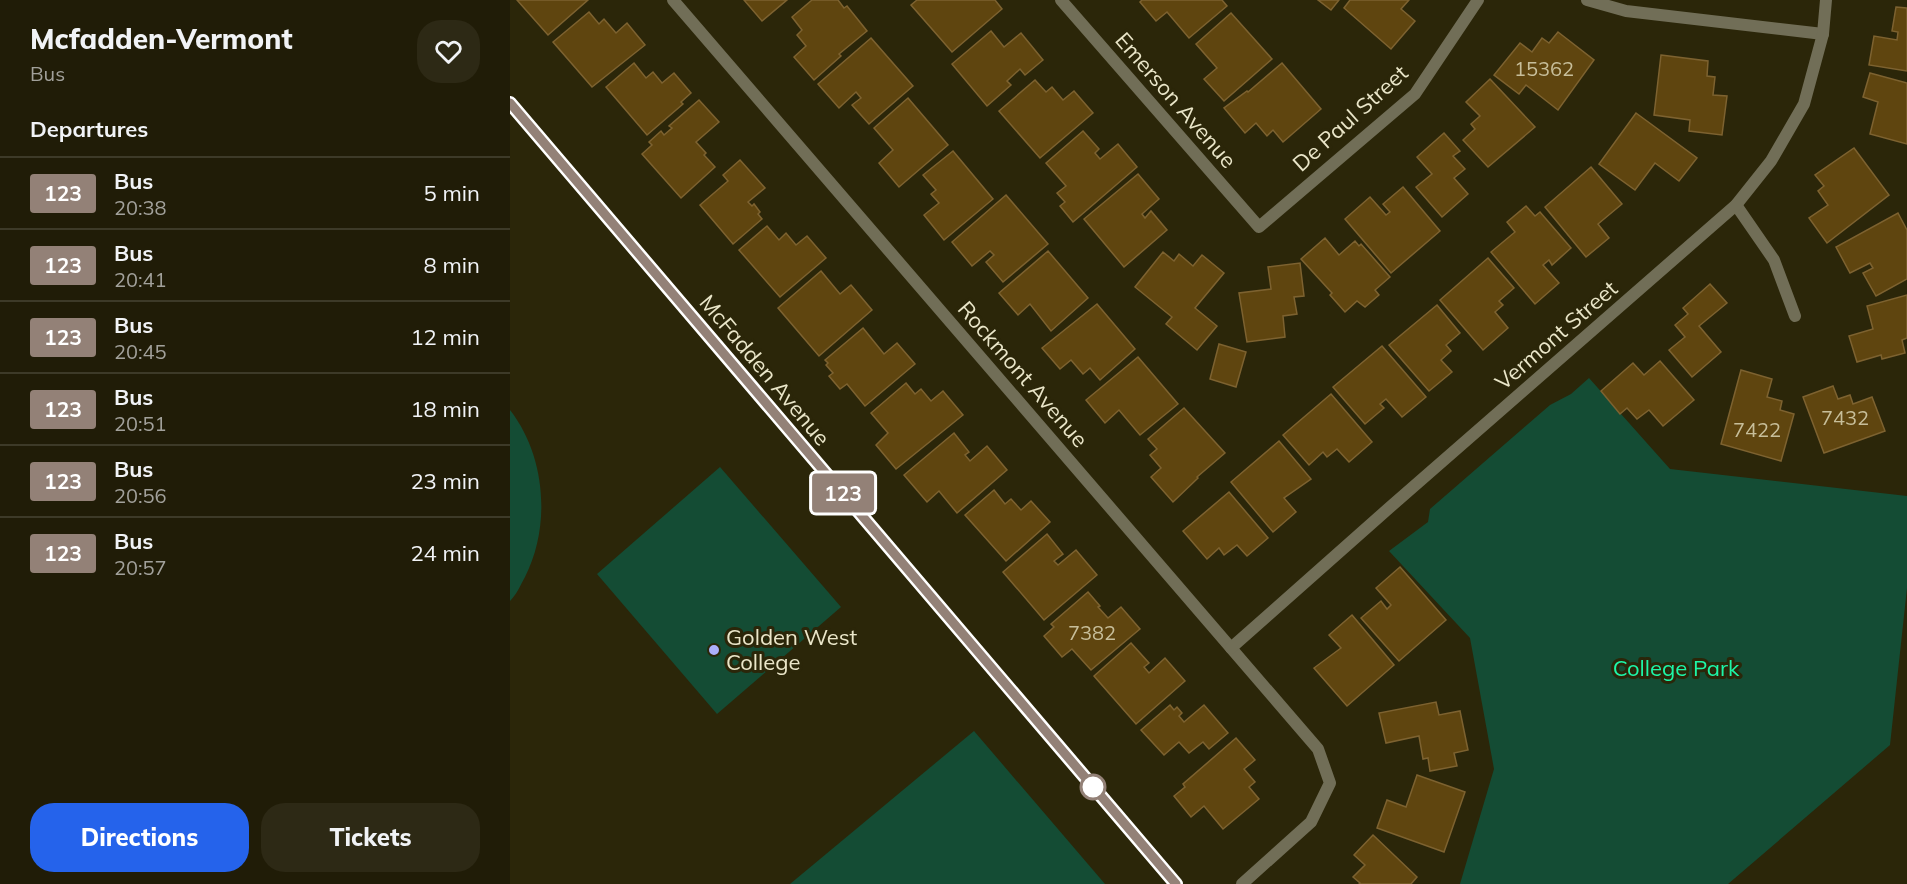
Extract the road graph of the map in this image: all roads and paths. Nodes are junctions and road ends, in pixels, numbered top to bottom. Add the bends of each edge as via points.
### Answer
1 (673, 0) edge
2 (1061, 0) edge
3 (1478, 0) edge
4 (1587, 0) edge
5 (1826, 0) edge
6 (1823, 34) junction
7 (510, 103) edge
8 (1736, 205) junction
9 (1259, 227) joint
10 (1795, 316) dead end
11 (1231, 648) junction
12 (1176, 884) edge
13 (1242, 884) edge

1 - 11 street, Rockmont Avenue
2 - 9 street, Emerson Avenue
3 - 9 street, De Paul Street via 1415,94
4 - 6 street via 1626,12
5 - 6 street, Vermont Street
6 - 8 street, Vermont Street via 1804,104 1771,161
7 - 12 street, McFadden Avenue
8 - 10 street via 1774,260
8 - 11 street, Vermont Street
11 - 13 street, Rockmont Avenue via 1318,749 1330,783 1311,822

